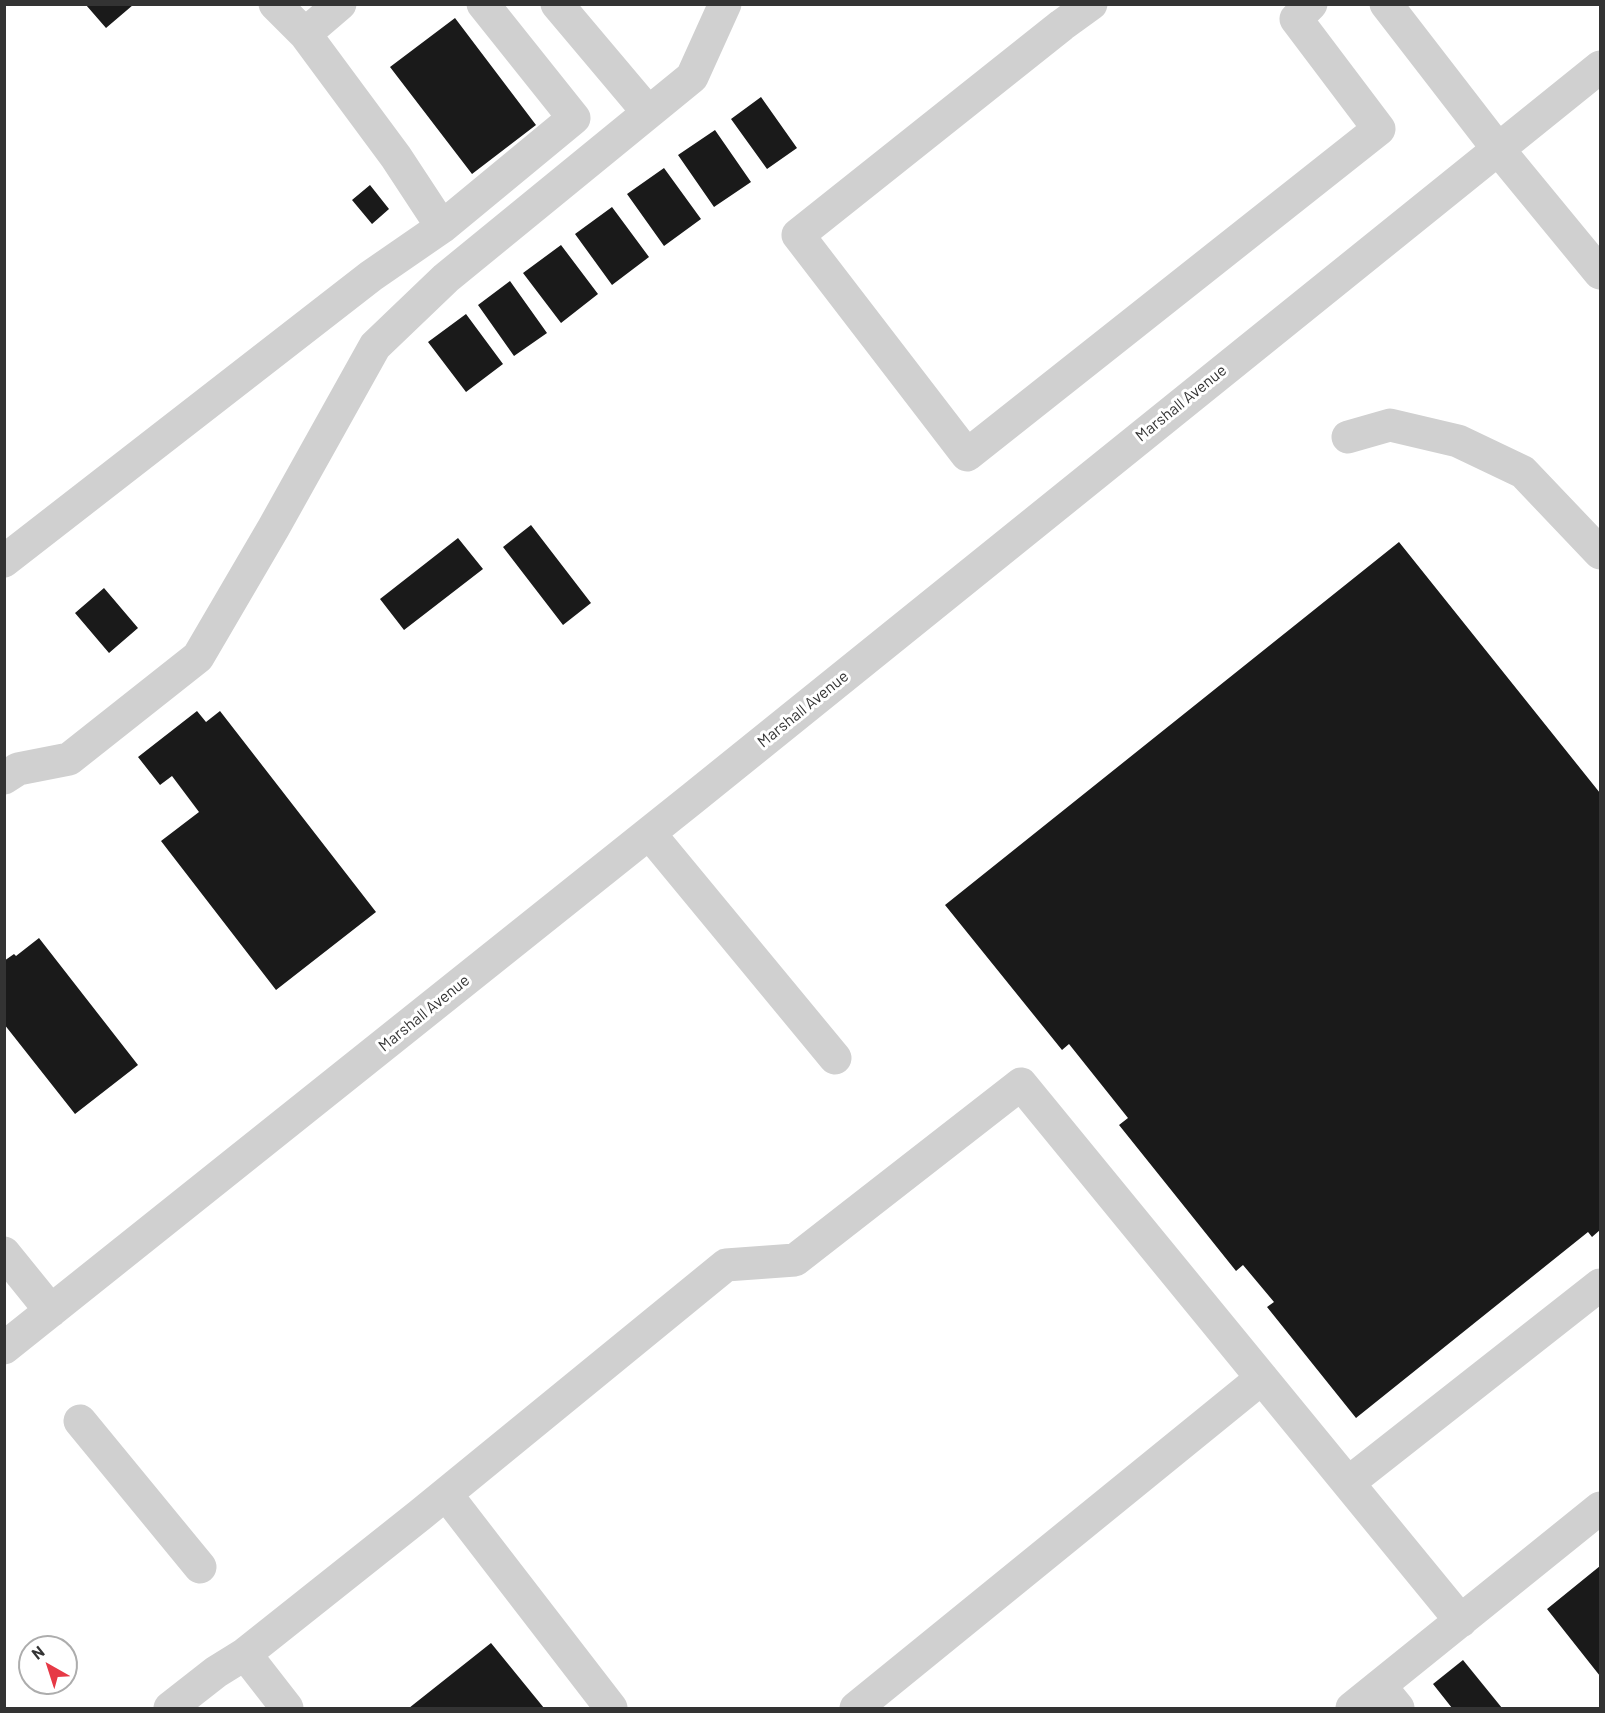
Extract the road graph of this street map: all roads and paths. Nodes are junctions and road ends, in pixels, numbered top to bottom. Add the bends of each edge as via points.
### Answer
1 (275, 4) edge
2 (340, 4) edge
3 (483, 4) edge
4 (557, 4) edge
5 (725, 4) edge
6 (1091, 4) edge
7 (1311, 4) edge
8 (1386, 4) edge
9 (305, 34) junction
10 (1600, 67) edge
11 (648, 112) junction
12 (1498, 149) junction
13 (442, 227) junction
14 (1600, 273) edge
15 (1348, 437) dead end
16 (1600, 553) edge
17 (4, 561) edge
18 (4, 778) edge
19 (649, 833) junction
20 (835, 1058) dead end
21 (4, 1253) edge
22 (1600, 1285) edge
23 (51, 1311) junction
24 (4, 1348) edge
25 (1262, 1378) junction
26 (80, 1421) dead end
27 (1348, 1483) junction
28 (446, 1494) junction
29 (1600, 1508) edge
30 (200, 1567) dead end
31 (1461, 1621) junction
32 (245, 1654) junction
33 (1389, 1697) edge
34 (170, 1708) edge
35 (287, 1708) edge
36 (611, 1708) edge
37 (856, 1708) edge
38 (1352, 1708) edge

1 - 9 street
2 - 9 street
3 - 13 street via 574,118
4 - 11 street
5 - 11 street via 692,77
6 - 7 street via 798,235 967,455 1379,129 1296,19
8 - 12 street
9 - 13 street via 396,156
10 - 12 street, Marshall Avenue
11 - 18 street via 446,279 375,346 198,657 69,759 18,769
12 - 14 street
12 - 19 street, Marshall Avenue
13 - 17 street via 362,283
15 - 16 street via 1390,425 1458,441 1523,472
19 - 20 street
19 - 23 street, Marshall Avenue
21 - 23 street
22 - 27 street
23 - 24 street, Marshall Avenue
25 - 27 street
25 - 28 street via 1021,1084 795,1260 726,1265
25 - 37 street
26 - 30 street
27 - 31 street
28 - 32 street
28 - 36 street
29 - 31 street
31 - 33 street
32 - 34 street
32 - 35 street
33 - 38 street

